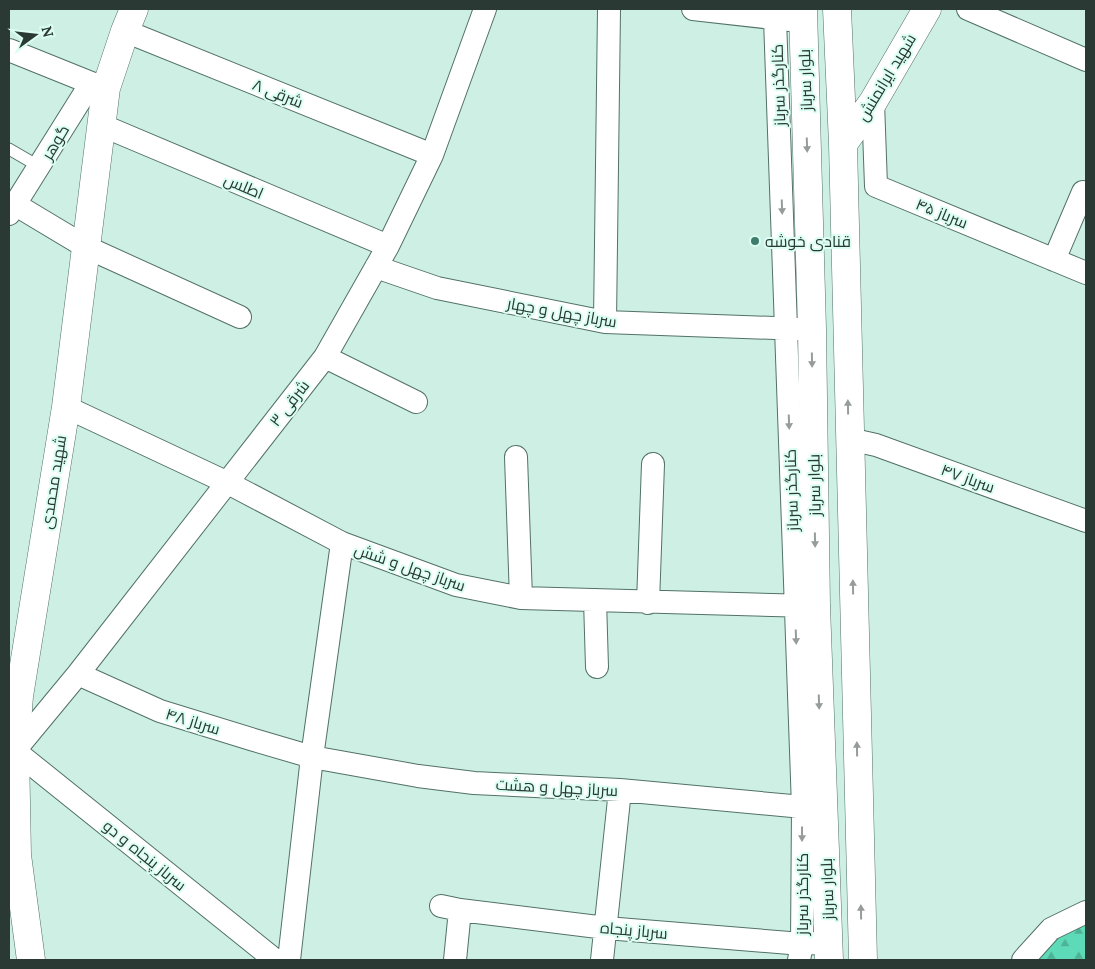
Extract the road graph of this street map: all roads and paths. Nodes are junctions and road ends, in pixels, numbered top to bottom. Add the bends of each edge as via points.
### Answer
1 (485, 9) edge
2 (608, 9) edge
3 (693, 9) edge
4 (837, 9) edge
5 (927, 9) edge
6 (968, 9) edge
7 (803, 15) edge
8 (775, 18) junction
9 (129, 20) edge
10 (9, 50) edge
11 (1086, 60) edge
12 (99, 86) junction
13 (873, 102) junction
14 (101, 125) junction
15 (842, 144) junction
16 (9, 149) edge
17 (432, 155) junction
18 (40, 167) junction
19 (1083, 192) dead end
20 (12, 210) edge
21 (86, 246) junction
22 (388, 246) junction
23 (1054, 260) junction
24 (376, 267) junction
25 (1086, 274) edge
26 (240, 318) dead end
27 (605, 322) junction
28 (799, 329) junction
29 (325, 358) junction
30 (416, 402) dead end
31 (66, 407) junction
32 (849, 439) junction
33 (516, 457) dead end
34 (653, 464) dead end
35 (228, 483) junction
36 (1086, 521) edge
37 (342, 543) junction
38 (521, 598) junction
39 (595, 600) junction
40 (648, 603) junction
41 (805, 606) junction
42 (597, 667) dead end
43 (78, 674) junction
44 (12, 754) edge
45 (312, 757) junction
46 (620, 790) junction
47 (802, 807) junction
48 (1086, 912) edge
49 (606, 928) junction
50 (815, 952) edge
51 (31, 960) edge
52 (275, 960) edge
53 (289, 960) edge
54 (455, 960) edge
55 (602, 960) edge
56 (862, 960) edge
57 (1023, 960) edge

1 - 17 street, شرقی ۳
2 - 27 street
3 - 8 street
4 - 15 main road, بلوار سرباز
5 - 13 main road, شهید ایرانمنش
6 - 11 street
7 - 8 street
7 -> 28 main road, بلوار سرباز
8 -> 28 street, کنارگذر سرباز
9 - 12 main road, شهید محمدی
9 - 17 street, ۸ شرقی
10 - 12 street
12 - 14 main road, شهید محمدی
12 - 18 street, گوهر
13 - 15 main road, شهید ایرانمنش
13 - 23 street, سرباز ۴۵ via 876,186
14 - 21 main road, شهید محمدی
14 - 22 street, اطلس
32 -> 15 main road, بلوار سرباز
16 - 18 lane
17 - 22 street, شرقی ۳
18 - 20 street, گوهر
19 - 23 street
20 - 21 street
21 - 26 street
21 - 31 main road, شهید محمدی
22 - 24 street, شرقی ۳
23 - 25 street, سرباز ۴۵
24 - 27 street, سرباز چهل و چهار via 437,288
24 - 29 street, شرقی ۳
27 - 28 street, سرباز چهل و چهار
28 -> 41 main road, بلوار سرباز
29 - 30 street
29 - 35 street, شرقی ۳
31 - 35 street, سرباز چهل و شش
31 - 44 main road, شهید محمدی
32 - 36 street, سرباز ۴۷ via 876,445
56 -> 32 main road, بلوار سرباز
33 - 38 street
34 - 40 street
35 - 37 street, سرباز چهل و شش
35 - 43 street, شرقی ۳
37 - 38 street, سرباز چهل و شش via 456,585
37 - 45 street
38 - 39 street, سرباز چهل و شش
39 - 40 street, سرباز چهل و شش
39 - 42 street
40 - 41 street, سرباز چهل و شش
41 -> 47 street, کنارگذر سرباز
41 -> 50 main road, بلوار سرباز
43 - 44 street, شرقی ۳
43 - 45 street, سرباز ۴۸ via 160,711
44 - 51 main road, شهید محمدی via 17,855
44 - 52 street, سرباز پنجاه و دو
45 - 46 street, سرباز چهل و هشت via 465,782
45 - 53 street
46 - 47 street, سرباز چهل و هشت
46 - 49 street
47 -> 50 street, کنارگذر سرباز
48 - 57 street via 1051,929
49 - 50 street, سرباز پنجاه
49 - 54 street, سرباز پنجاه via 450,908
49 - 55 street

